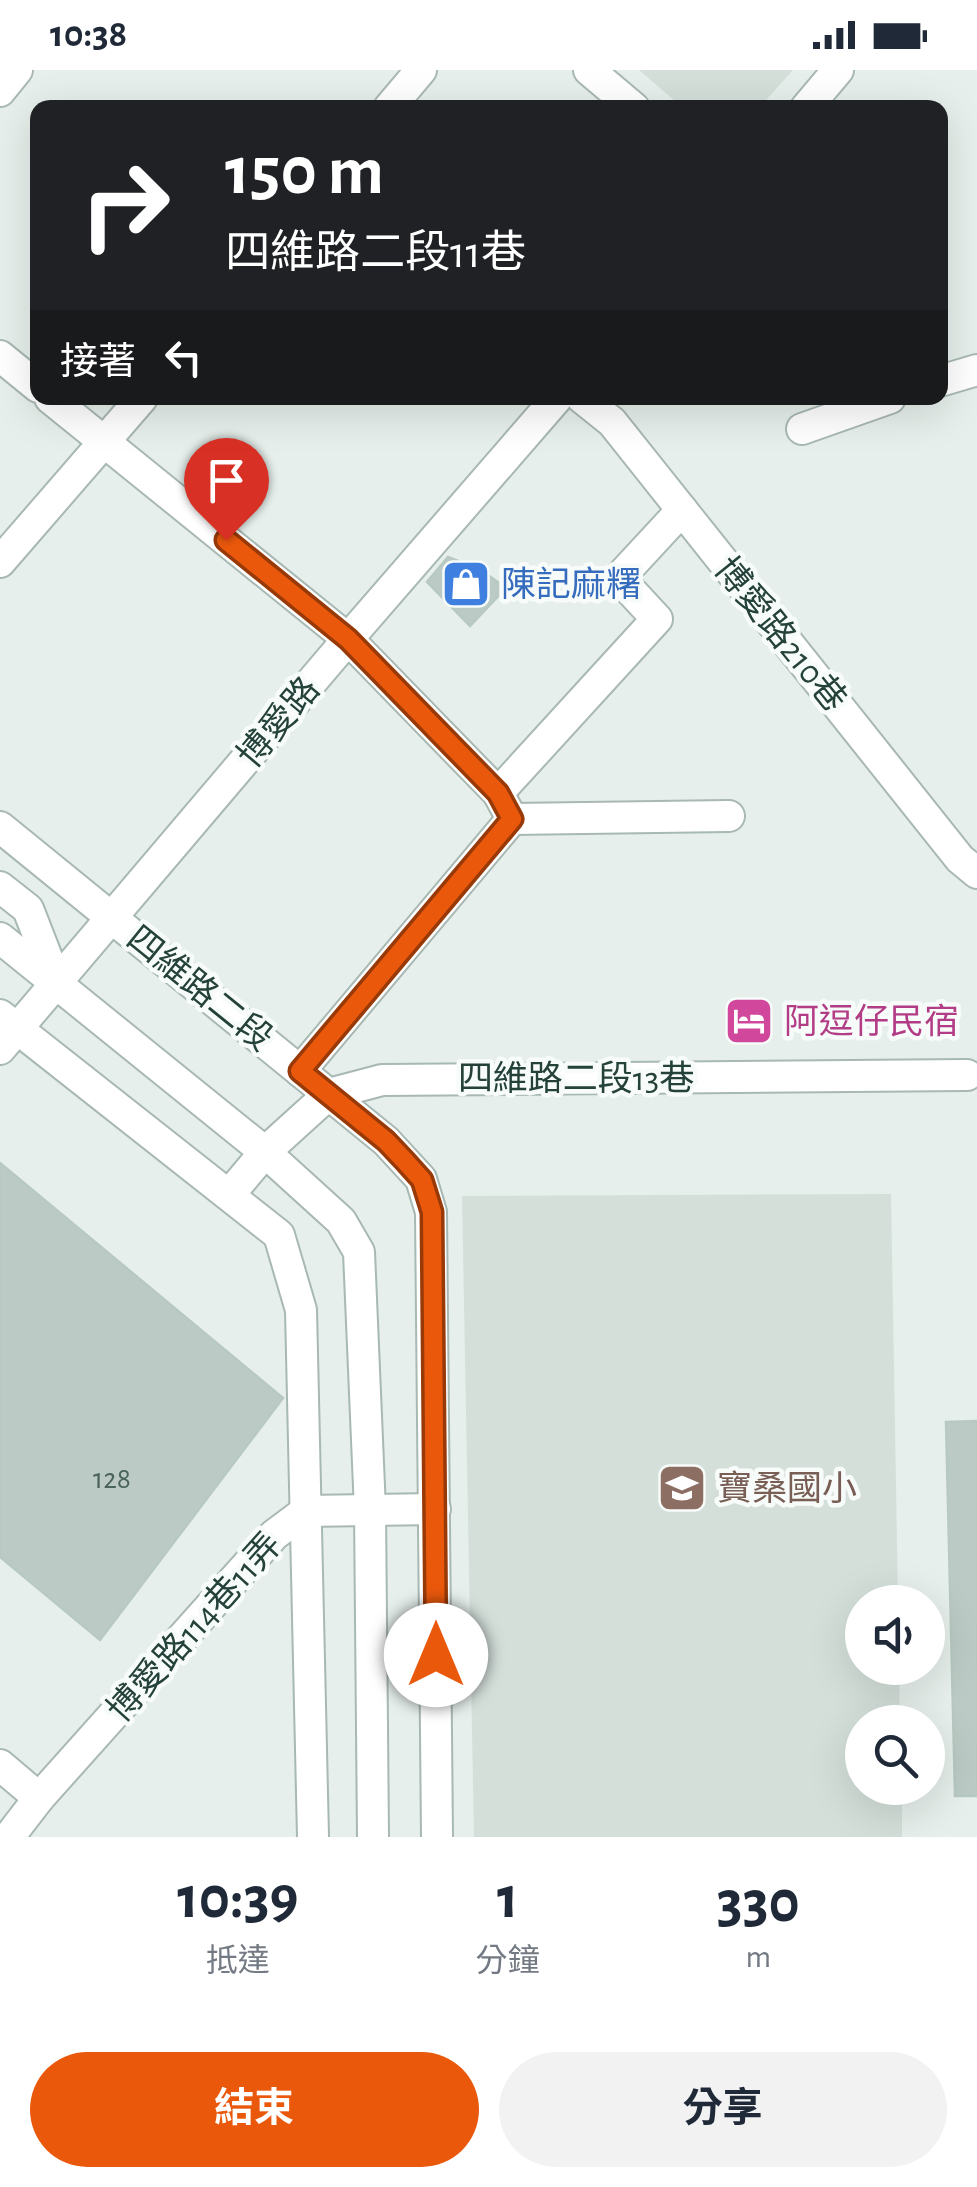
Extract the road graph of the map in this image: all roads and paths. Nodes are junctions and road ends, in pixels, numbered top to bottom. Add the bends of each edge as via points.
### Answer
1 (17, 70) edge
2 (421, 70) edge
3 (589, 70) edge
4 (838, 70) edge
5 (0, 90) edge
6 (396, 100) edge
7 (625, 100) edge
8 (813, 100) edge
9 (0, 356) edge
10 (977, 370) edge
11 (948, 379) edge
12 (30, 380) edge
13 (59, 405) edge
14 (136, 405) edge
15 (552, 405) edge
16 (591, 405) edge
17 (870, 405) edge
18 (802, 429) dead end
19 (104, 442) junction
20 (682, 510) junction
21 (0, 562) edge
22 (348, 639) junction
23 (505, 806) junction
24 (729, 816) dead end
25 (0, 827) edge
26 (977, 872) edge
27 (0, 886) edge
28 (113, 917) junction
29 (0, 938) edge
30 (57, 984) junction
31 (6, 1031) edge
32 (300, 1071) junction
33 (968, 1075) dead end
34 (329, 1094) junction
35 (264, 1152) junction
36 (229, 1195) junction
37 (434, 1509) junction
38 (370, 1510) junction
39 (306, 1511) junction
40 (0, 1765) edge
41 (39, 1798) junction
42 (10, 1837) edge
43 (313, 1837) edge
44 (373, 1837) edge
45 (437, 1837) edge

1 - 5 street
2 - 6 street
3 - 7 street
4 - 8 street
9 - 12 street
10 - 11 street
13 - 19 street
14 - 19 street
15 - 22 street, 博愛路
16 - 20 street, 博愛路210巷
17 - 18 street
19 - 21 street
19 - 22 street
20 - 23 street via 619,578 657,620
20 - 26 street, 博愛路210巷
22 - 23 street
22 - 28 street, 博愛路
23 - 24 street
23 - 32 street
25 - 28 street, 四維路二段
27 - 30 street via 28,909
28 - 30 street, 博愛路
28 - 32 street, 四維路二段
29 - 30 street
30 - 31 street, 博愛路
30 - 35 street
31 - 36 street
32 - 34 street, 四維路二段
33 - 34 street, 四維路二段13巷 via 382,1080
34 - 35 street, 四維路二段13巷
34 - 37 street, 四維路二段 via 422,1180 432,1212
35 - 36 street, 四維路二段13巷
35 - 38 street via 341,1221 360,1252
36 - 39 street via 280,1236 301,1310
37 - 38 street, 博愛路114巷11弄
37 - 45 street, 四維路二段
38 - 39 street, 博愛路114巷11弄
38 - 44 street
39 - 41 street, 博愛路114巷11弄 via 274,1534
39 - 43 street
40 - 41 street
41 - 42 street, 博愛路114巷11弄

